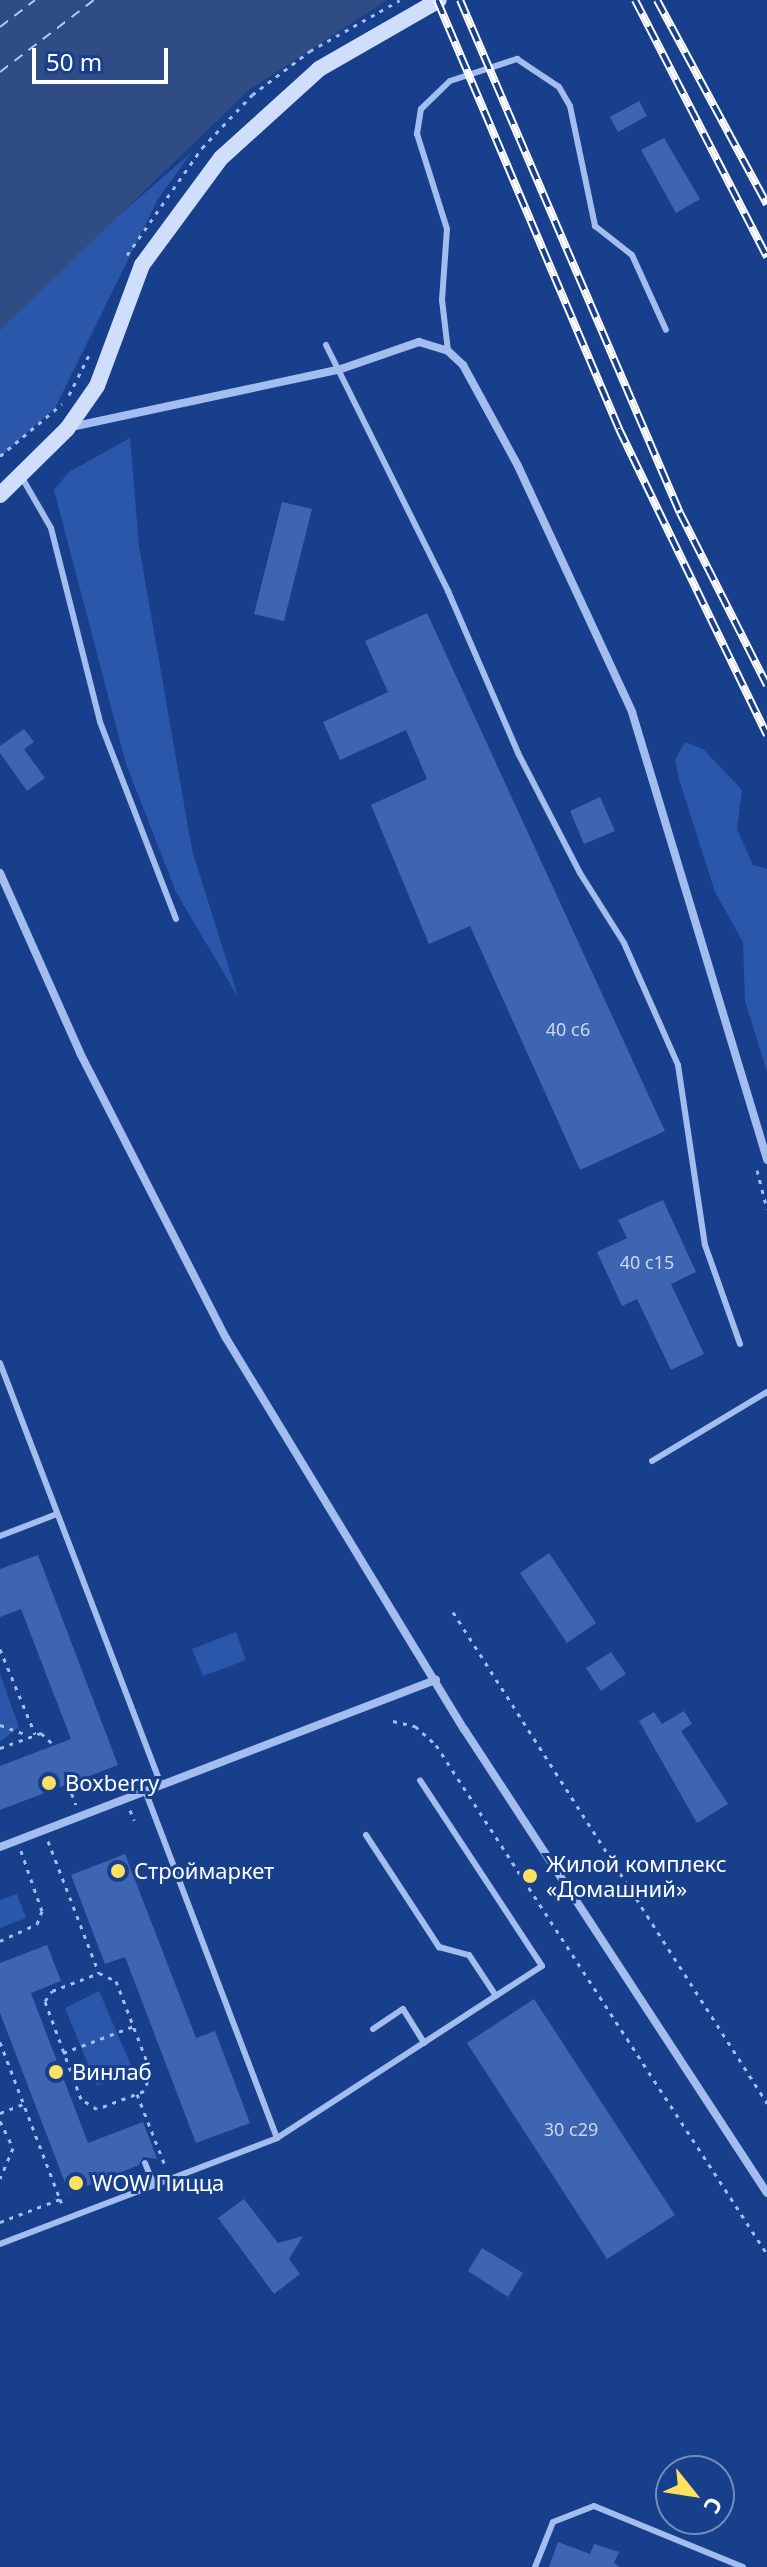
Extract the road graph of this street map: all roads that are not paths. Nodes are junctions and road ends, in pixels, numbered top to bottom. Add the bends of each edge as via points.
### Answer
1 (439, 0) edge
2 (666, 330) dead end
3 (326, 345) dead end
4 (448, 351) junction
5 (338, 370) junction
6 (67, 429) junction
7 (21, 476) junction
8 (0, 495) edge
9 (0, 873) edge
10 (176, 919) dead end
11 (767, 1160) edge
12 (740, 1344) dead end
13 (0, 1363) edge
14 (767, 1392) edge
15 (652, 1461) dead end
16 (57, 1514) junction
17 (0, 1536) edge
18 (436, 1680) junction
19 (420, 1780) dead end
20 (161, 1785) junction
21 (145, 1791) junction
22 (366, 1835) dead end
23 (0, 1847) edge
24 (496, 1996) junction
25 (373, 2029) dead end
26 (424, 2043) junction
27 (277, 2138) junction
28 (145, 2163) dead end
29 (154, 2185) junction
30 (767, 2193) edge
31 (0, 2244) edge
32 (535, 2567) edge
33 (743, 2567) edge

1 - 6 main road via 319,69 221,158 142,265 119,342
2 - 4 lane via 632,255 595,226 570,106 559,87 517,59 450,81 421,109 417,134 447,229 442,300
3 - 5 lane
4 - 5 street via 419,342
4 - 11 street via 463,365 518,466 632,712
5 - 6 street
5 - 12 lane via 448,591 518,753 580,873 624,943 678,1065 705,1245
6 - 7 main road
7 - 8 main road
7 - 10 lane via 51,528 100,722
9 - 18 street via 80,1053 226,1338
13 - 16 lane
14 - 15 lane
16 - 17 lane
16 - 20 lane
18 - 20 street
18 - 30 street
19 - 24 lane via 542,1966
20 - 21 street
21 - 23 street
21 - 27 lane
22 - 24 lane via 439,1947 469,1955
24 - 26 lane
25 - 26 lane via 403,2009
26 - 27 lane
27 - 29 lane
28 - 29 lane
29 - 31 lane
32 - 33 lane via 553,2522 594,2506

